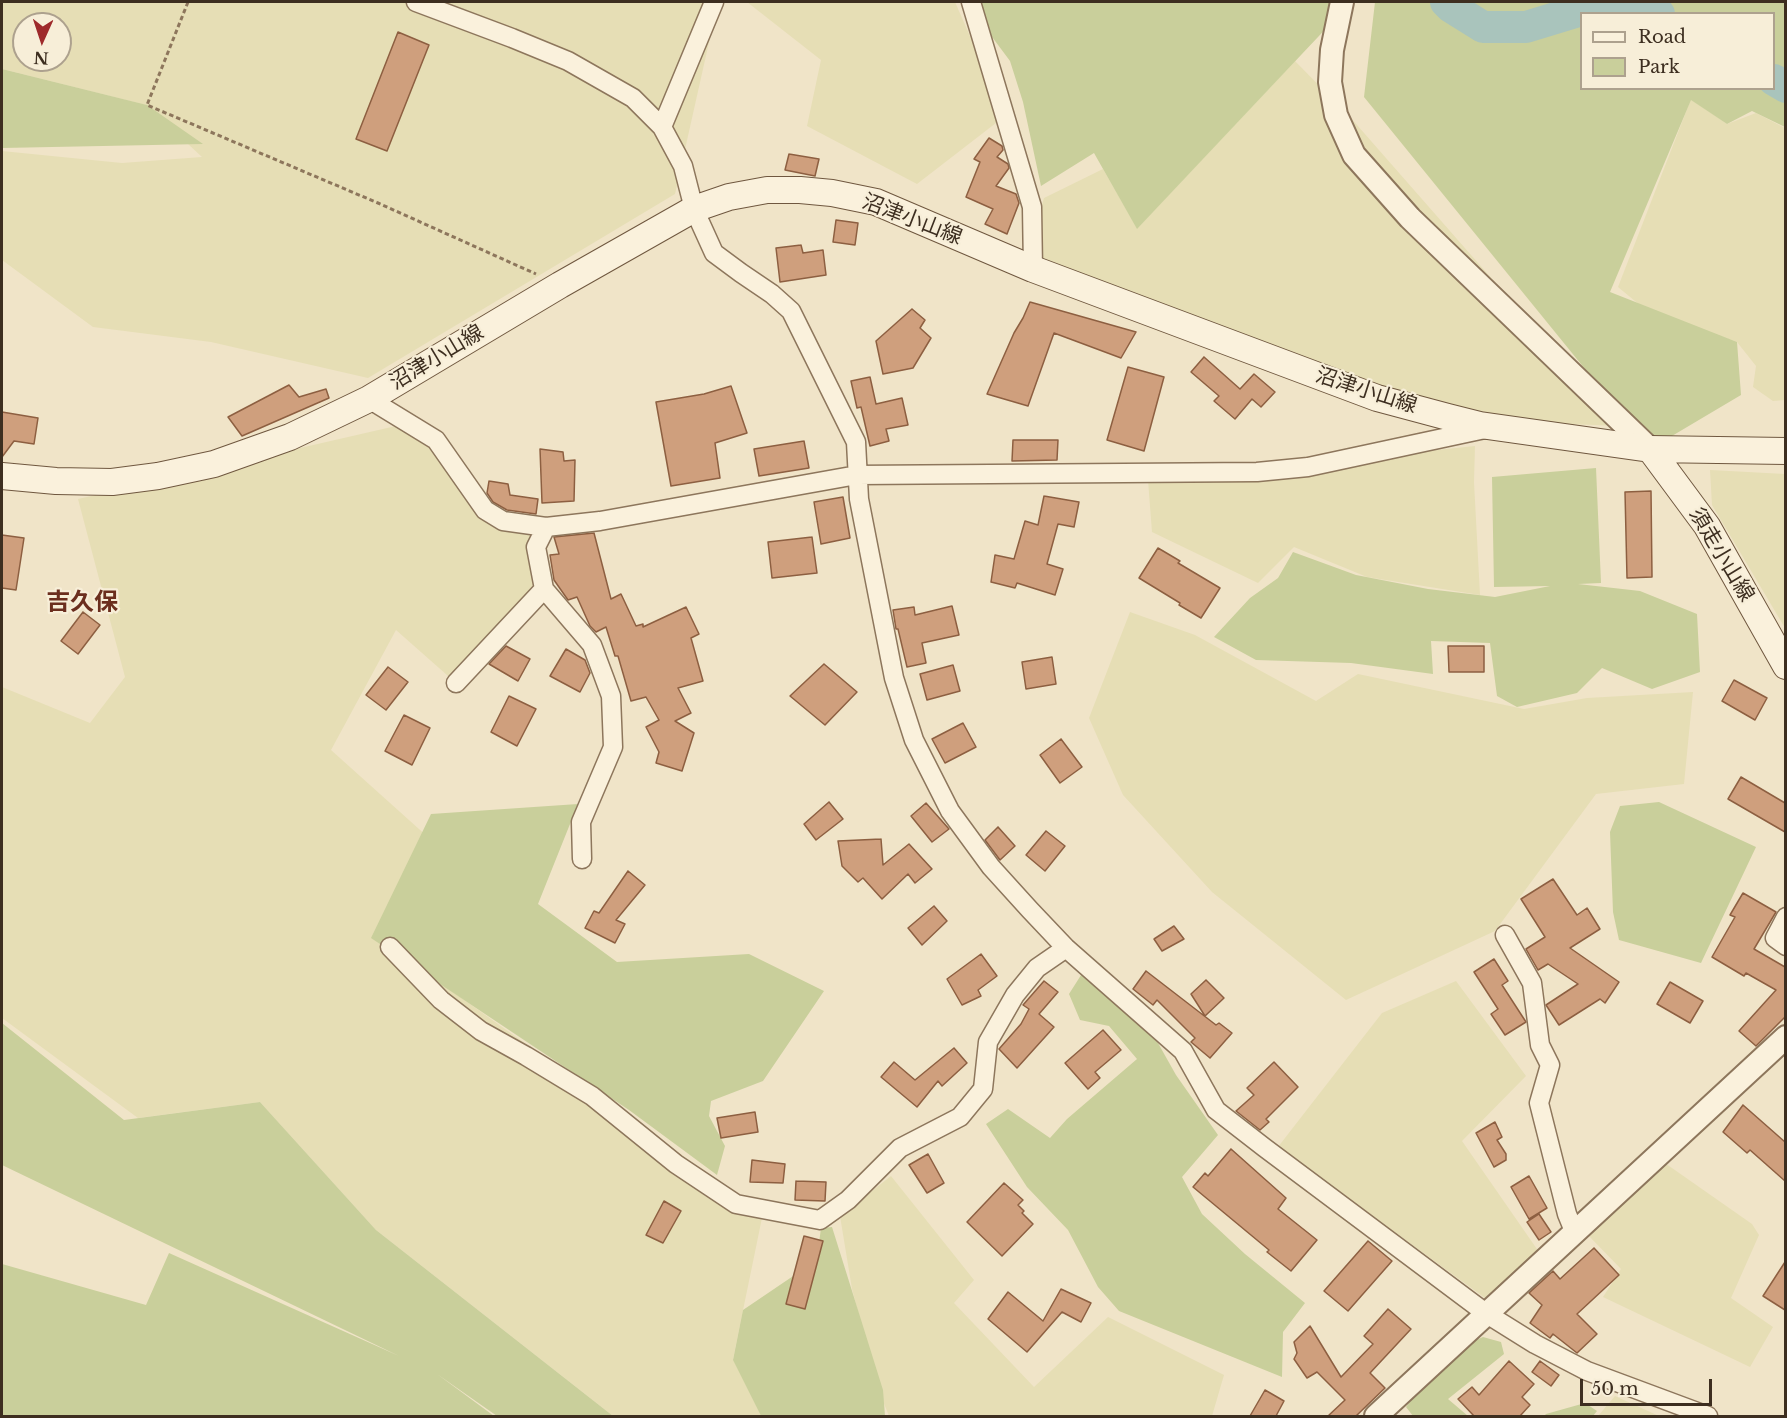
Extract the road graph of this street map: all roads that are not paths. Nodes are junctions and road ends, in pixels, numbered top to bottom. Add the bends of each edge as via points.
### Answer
1 (416, 2) edge
2 (714, 2) edge
3 (971, 2) edge
4 (1342, 2) edge
5 (662, 127) junction
6 (694, 209) junction
7 (1033, 269) junction
8 (369, 399) junction
9 (1492, 427) junction
10 (1650, 449) junction
11 (1785, 451) edge
12 (857, 475) junction
13 (2, 476) edge
14 (546, 527) junction
15 (544, 589) junction
16 (1785, 666) edge
17 (456, 683) dead end
18 (582, 859) dead end
19 (1785, 917) edge
20 (1505, 935) dead end
21 (1785, 946) edge
22 (390, 947) dead end
23 (1066, 948) junction
24 (1785, 1037) edge
25 (1574, 1231) junction
26 (1487, 1314) junction
27 (1376, 1416) edge
28 (1708, 1416) edge

1 - 5 street via 568,61 633,98
2 - 5 street
3 - 7 street via 1032,207
4 - 10 street via 1330,82 1336,115 1354,155 1410,218
5 - 6 street via 683,166
6 - 7 main road, 沼津小山線 via 767,190 832,193 876,202
6 - 8 main road, 沼津小山線
6 - 12 street via 714,253 791,311 856,442
7 - 9 main road, 沼津小山線 via 1377,398
8 - 13 main road, 沼津小山線 via 290,437 214,464 112,482
8 - 14 street via 436,440 485,510 503,521
9 - 10 main road, 沼津小山線
9 - 12 street via 1308,467 1257,472
10 - 11 main road, 沼津小山線
10 - 16 main road, 須走小山線 via 1707,526
12 - 14 street
12 - 23 street via 894,678 914,740 951,812 984,858
14 - 15 street via 536,547
15 - 17 street
15 - 18 street via 592,645 611,696 613,747 582,822
19 - 21 street via 1775,938
20 - 25 street via 1532,983 1540,1045 1550,1065 1539,1103
22 - 23 street via 441,1000 481,1031 592,1096 676,1164 736,1204 820,1220 848,1200 900,1148 960,1117 983,1089 988,1042 1015,995 1036,968
23 - 26 street via 1184,1051 1216,1110
24 - 25 street
25 - 26 street
26 - 27 street
26 - 28 street via 1587,1371

